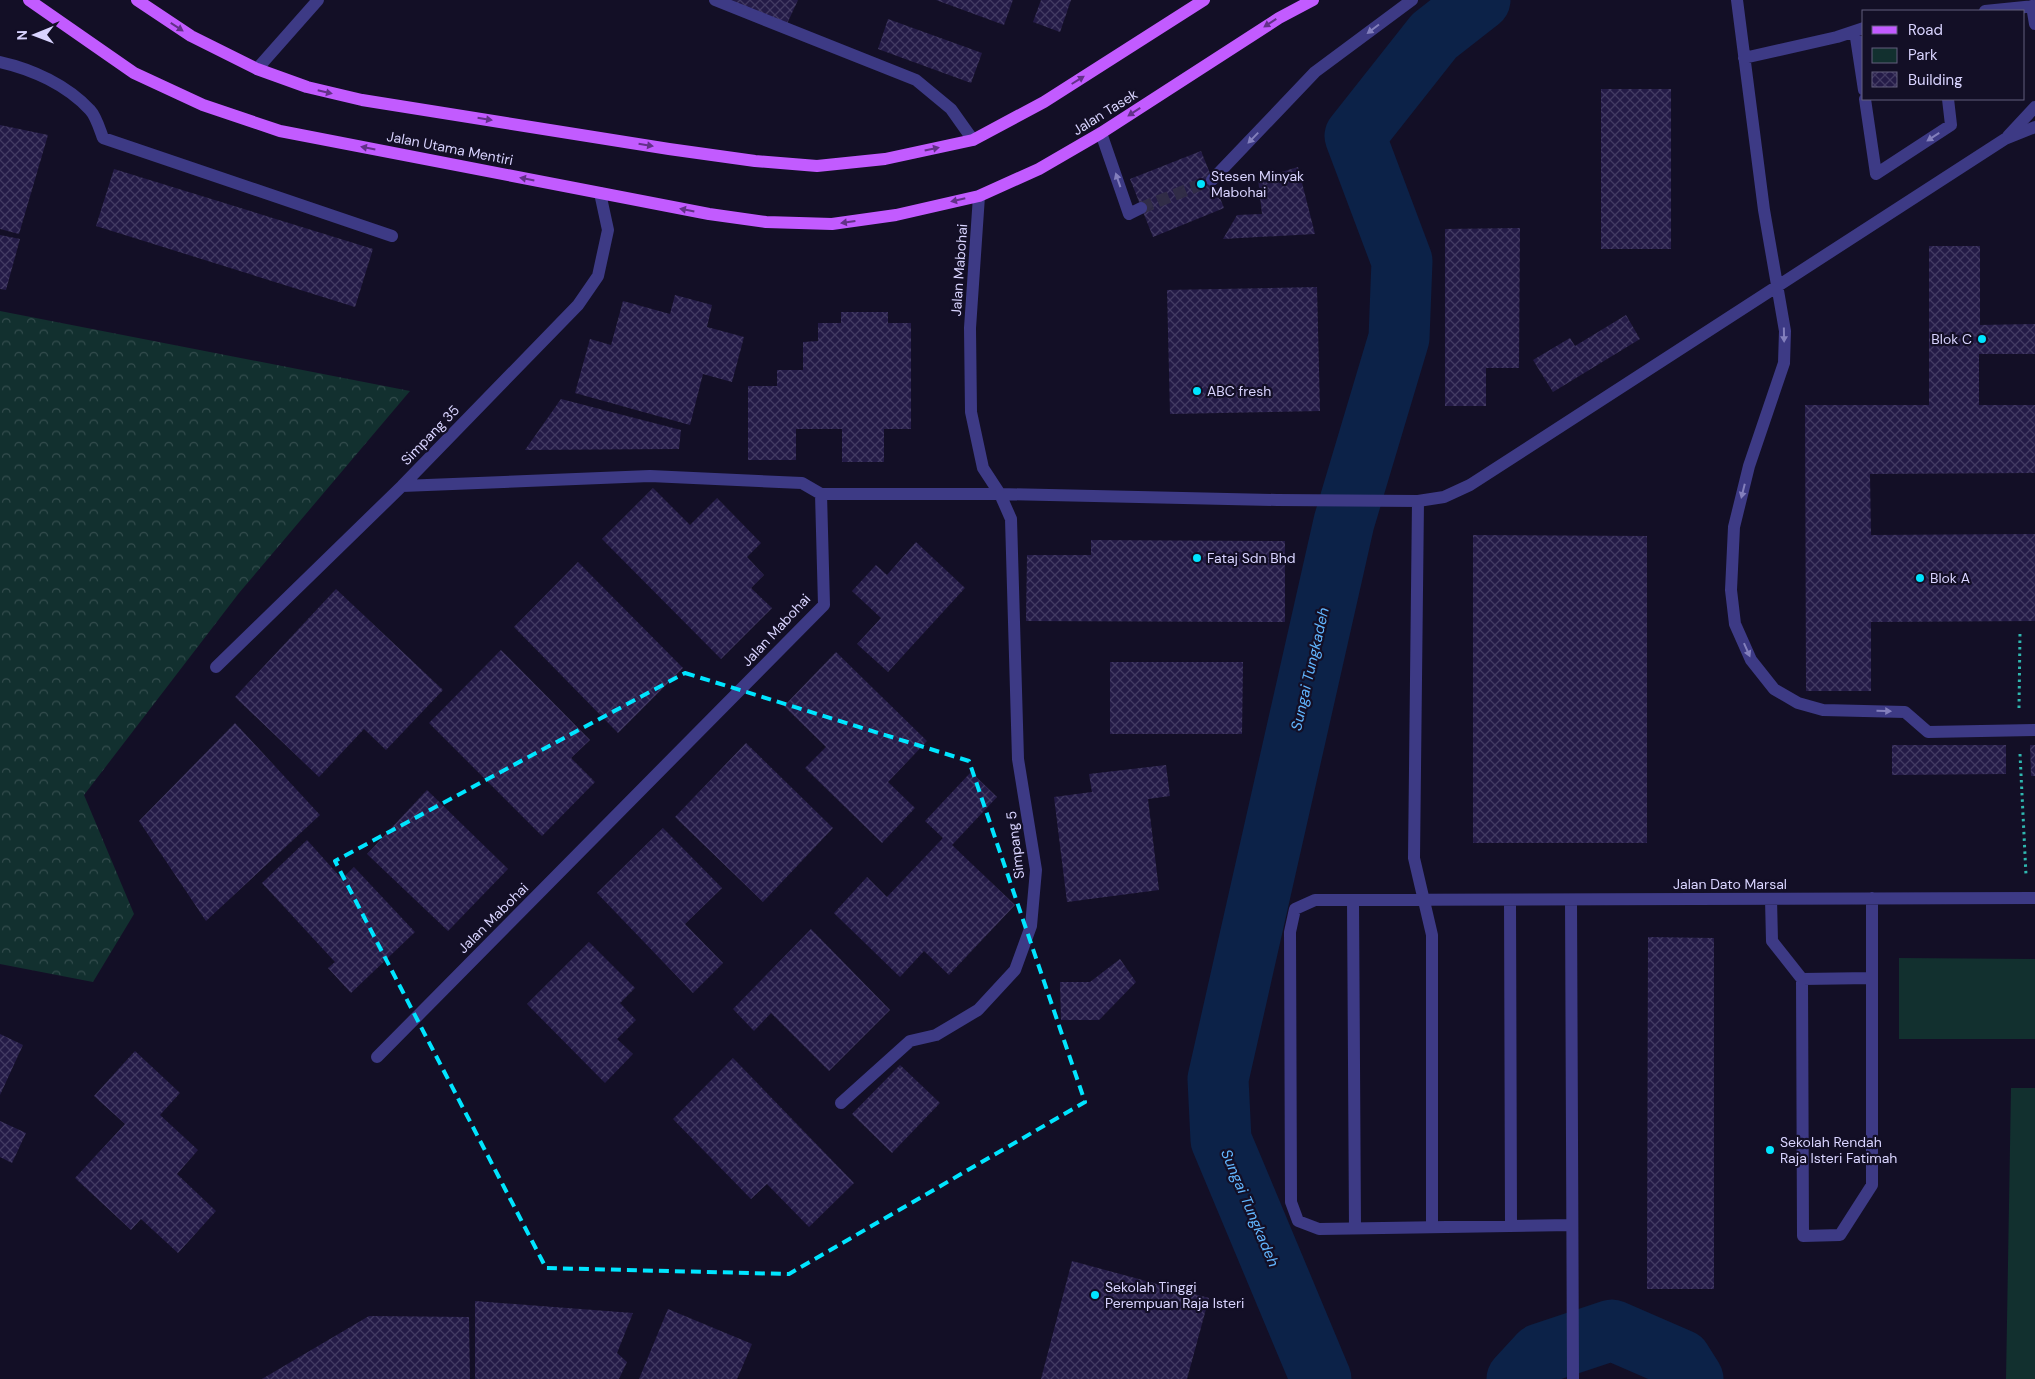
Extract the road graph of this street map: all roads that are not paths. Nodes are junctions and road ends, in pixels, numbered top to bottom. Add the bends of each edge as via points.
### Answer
1 (136, 0) edge
2 (318, 0) edge
3 (715, 0) edge
4 (1204, 0) edge
5 (1313, 0) edge
6 (1412, 0) edge
7 (1737, 0) edge
8 (33, 2) edge
9 (2034, 6) edge
10 (1995, 10) edge
11 (2035, 24) edge
12 (1859, 30) edge
13 (1744, 58) junction
14 (0, 62) edge
15 (1862, 66) edge
16 (257, 69) junction
17 (1865, 100) edge
18 (1948, 100) edge
19 (2035, 107) edge
20 (2035, 127) edge
21 (1102, 133) junction
22 (2005, 139) junction
23 (973, 140) junction
24 (1212, 180) tunnel mouth
25 (600, 193) junction
26 (979, 196) junction
27 (1141, 208) tunnel mouth
28 (896, 215) joint
29 (392, 236) dead end
30 (1777, 287) junction
31 (402, 486) junction
32 (821, 494) junction
33 (1000, 494) junction
34 (1418, 501) junction
35 (216, 667) dead end
36 (2035, 730) edge
37 (1771, 898) junction
38 (1872, 898) junction
39 (2031, 898) edge
40 (1353, 900) junction
41 (1425, 900) junction
42 (1510, 900) junction
43 (1571, 900) junction
44 (1872, 978) junction
45 (1802, 979) junction
46 (376, 1057) dead end
47 (841, 1103) dead end
48 (1572, 1225) junction
49 (1432, 1226) junction
50 (1511, 1226) junction
51 (1355, 1228) junction
52 (1573, 1379) edge

1 -> 16 main road via 191,36
2 - 16 street
3 - 23 street via 916,80 951,109
23 -> 4 main road via 1044,102
5 -> 21 main road, Jalan Tasek via 1279,18
6 -> 24 street via 1316,72
7 - 13 street
25 -> 8 main road, Jalan Utama Mentiri via 280,131 203,105 134,73
9 - 10 street
9 - 11 street
12 - 13 street
12 - 15 street
13 - 30 street
14 - 29 street via 26,68 91,110 104,138
16 -> 23 main road via 307,87 362,100 755,161 817,166 885,159
18 -> 17 street via 1951,125 1876,174
19 - 22 street
20 - 22 street
21 - 26 main road, Jalan Tasek
27 -> 21 street via 1129,214
22 - 30 street
28 -> 25 main road, Jalan Utama Mentiri via 832,224 766,222
25 - 31 street, Simpang 35 via 608,230 598,276 578,305
26 -> 28 main road, Jalan Tasek
26 - 33 street, Jalan Mabohai via 970,328 971,412 982,468
30 - 34 street via 1470,485 1444,497
30 -> 36 street via 1785,331 1784,363 1749,466 1734,527 1731,590 1735,624 1751,660 1774,689 1798,703 1823,710 1905,712 1928,732
31 - 32 street via 650,476 802,483
31 - 35 street, Simpang 35
32 - 33 street
32 - 46 street, Jalan Mabohai via 824,605
33 - 34 street
33 - 47 street, Simpang 5 via 1011,519 1018,759 1036,870 1031,926 1014,970 978,1010 936,1036 910,1041
34 - 41 street via 1414,858
37 - 38 street, Jalan Dato Marsal
37 - 43 street, Jalan Dato Marsal
37 - 45 street via 1772,941
38 - 39 street, Jalan Dato Marsal
38 - 44 street
40 - 41 street, Jalan Dato Marsal
40 - 51 street
40 - 51 street, Jalan Dato Marsal via 1315,900 1295,909 1290,932 1291,1202 1298,1221 1319,1229
41 - 42 street, Jalan Dato Marsal
41 - 49 street via 1432,935
42 - 43 street, Jalan Dato Marsal
42 - 50 street
43 - 48 street
44 - 45 street
44 - 45 street via 1872,1185 1840,1235 1803,1236
48 - 50 street
48 - 52 street
49 - 50 street
49 - 51 street

